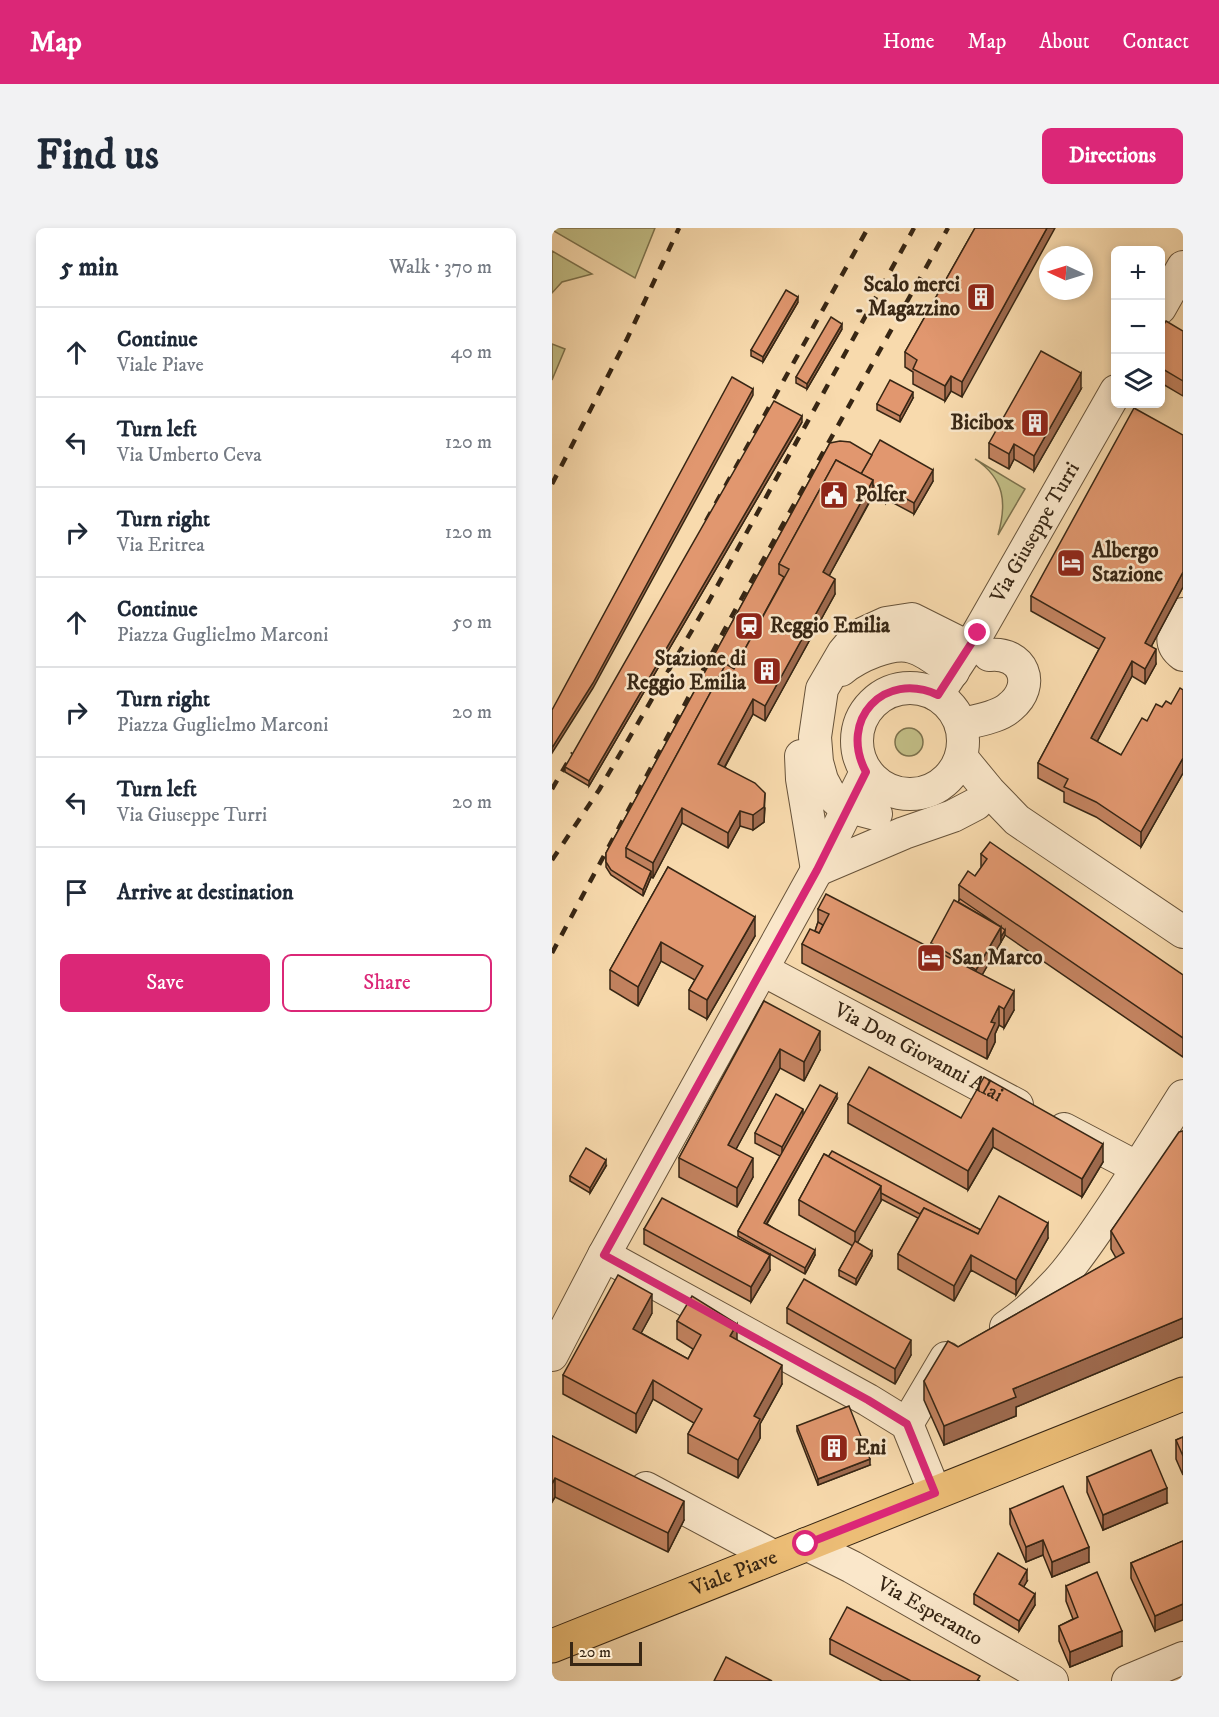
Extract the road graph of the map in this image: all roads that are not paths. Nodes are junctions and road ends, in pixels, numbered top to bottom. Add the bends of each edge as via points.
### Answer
1 (1183, 267) edge
2 (1165, 301) edge
3 (1114, 408) edge
4 (1183, 614) edge
5 (1183, 655) edge
6 (953, 671) junction
7 (822, 689) junction
8 (961, 725) junction
9 (961, 758) junction
10 (863, 766) junction
11 (922, 792) junction
12 (976, 804) junction
13 (862, 811) junction
14 (1017, 820) junction
15 (811, 881) junction
16 (1183, 932) edge
17 (763, 970) junction
18 (1183, 1096) edge
19 (1138, 1168) junction
20 (604, 1255) junction
21 (552, 1355) edge
22 (1183, 1394) edge
23 (907, 1424) junction
24 (622, 1475) edge
25 (935, 1493) junction
26 (806, 1544) junction
27 (775, 1557) junction
28 (552, 1646) edge
29 (1183, 1658) edge
30 (1052, 1681) edge
31 (1128, 1681) edge

1 - 2 street
3 - 6 street, Via Giuseppe Turri
4 - 5 street via 1173,637
6 - 7 street via 920,650 900,646 857,658
6 - 8 street via 952,708
6 - 8 street via 1008,657 1019,665 1024,681 1018,700 1007,710
6 - 10 street via 887,693 869,706 857,736
7 - 13 street via 816,726 822,780 828,793
7 - 15 street via 806,723 801,754
8 - 9 street
9 - 11 street via 951,776
9 - 14 street
10 - 11 street via 885,789
10 - 13 street
11 - 12 street
11 - 13 street
12 - 14 street
12 - 15 street via 904,833
13 - 15 street
14 - 16 street
15 - 17 street
17 - 19 street, Via Don Giovanni Alai
17 - 20 street
18 - 19 street
19 - 23 street via 1076,1262 1023,1316 946,1358
20 - 21 street
20 - 23 street
22 - 25 main road, Viale Piave
23 - 25 street
24 - 27 street
25 - 26 main road, Viale Piave
26 - 27 main road, Viale Piave
26 - 30 street, Via Esperanto
27 - 28 main road, Viale Piave
29 - 31 street

